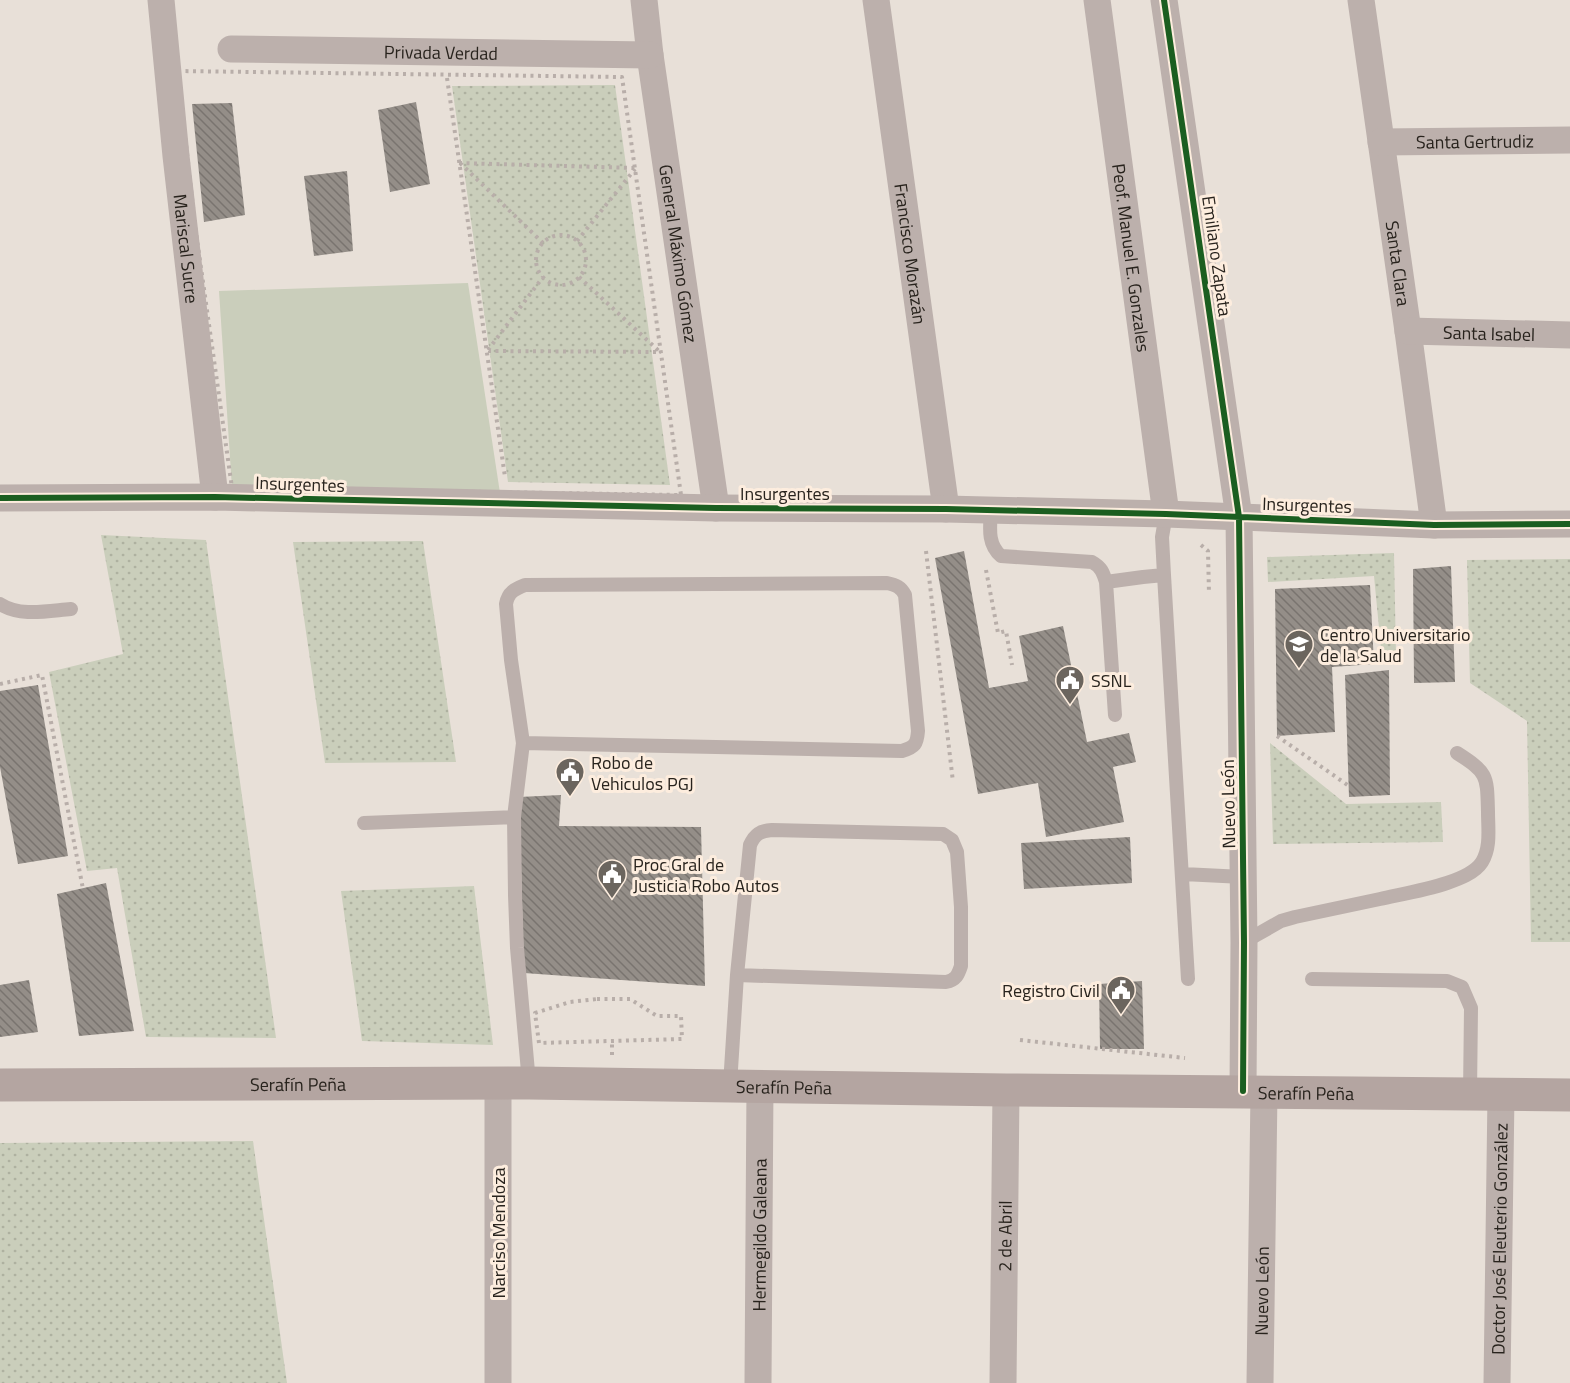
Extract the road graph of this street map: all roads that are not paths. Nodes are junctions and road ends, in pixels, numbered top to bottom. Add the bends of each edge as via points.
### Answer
1 (161, 0) edge
2 (644, 0) edge
3 (876, 0) edge
4 (1096, 0) edge
5 (1164, 0) edge
6 (1361, 0) edge
7 (231, 49) dead end
8 (650, 55) junction
9 (1570, 140) edge
10 (1381, 142) junction
11 (1408, 332) junction
12 (1570, 335) edge
13 (215, 497) junction
14 (0, 498) edge
15 (716, 508) junction
16 (946, 509) junction
17 (1239, 517) junction
18 (990, 522) junction
19 (1570, 524) edge
20 (1434, 525) junction
21 (1164, 526) junction
22 (1164, 575) junction
23 (1107, 582) junction
24 (0, 604) edge
25 (71, 609) dead end
26 (1115, 715) dead end
27 (523, 743) junction
28 (1457, 753) dead end
29 (514, 818) junction
30 (364, 823) dead end
31 (1183, 874) junction
32 (1243, 877) junction
33 (1244, 942) junction
34 (736, 975) junction
35 (1188, 979) dead end
36 (1312, 979) dead end
37 (514, 1083) junction
38 (0, 1085) edge
39 (745, 1085) junction
40 (1006, 1090) junction
41 (1253, 1091) junction
42 (1485, 1094) junction
43 (1570, 1095) edge
44 (498, 1383) edge
45 (758, 1383) edge
46 (1003, 1383) edge
47 (1260, 1383) edge
48 (1497, 1383) edge

1 - 13 street, Mariscal Sucre
2 - 8 street, General Máximo Gómez
3 - 16 street, Francisco Morazán
4 - 21 street, Peof. Manuel E. Gonzales
5 - 17 street, Emiliano Zapata
6 - 10 street, Santa Clara
7 - 8 street, Privada Verdad
8 - 15 street, General Máximo Gómez
9 - 10 street, Santa Gertrudiz
10 - 11 street, Santa Clara
11 - 12 street, Santa Isabel
11 - 20 street, Santa Clara
13 - 14 street, Insurgentes
13 - 15 street, Insurgentes
15 - 16 street, Insurgentes
16 - 18 street, Insurgentes
17 - 20 street, Insurgentes
17 - 21 street, Insurgentes
17 - 32 street, Nuevo León
18 - 21 street, Insurgentes
18 - 23 lane via 991,544 1000,556 1092,562 1103,570
19 - 20 street, Insurgentes
21 - 22 lane
22 - 23 lane
22 - 31 lane
23 - 26 lane
24 - 25 lane via 23,612
27 - 27 lane via 506,604 516,588 887,583 898,585 905,595 918,731 914,747 909,749
27 - 29 lane
28 - 33 lane via 1482,771 1486,779 1489,841 1475,870 1415,892 1281,921
29 - 30 lane
29 - 37 lane
31 - 32 lane
31 - 35 lane
32 - 33 street, Nuevo León
33 - 41 street, Nuevo León
34 - 34 lane via 750,845 757,834 764,830 943,834 952,840 957,852 961,907 961,966 953,980
34 - 39 lane
36 - 42 lane via 1447,981 1462,987 1471,1008
37 - 38 main road, Serafín Peña
37 - 39 main road, Serafín Peña
37 - 44 street, Narciso Mendoza
39 - 40 main road, Serafín Peña
39 - 45 street, Hermegildo Galeana
40 - 41 main road, Serafín Peña
40 - 46 street, 2 de Abril
41 - 42 main road, Serafín Peña
41 - 47 street, Nuevo León
42 - 43 main road, Serafín Peña
42 - 48 street, Doctor José Eleuterio González

